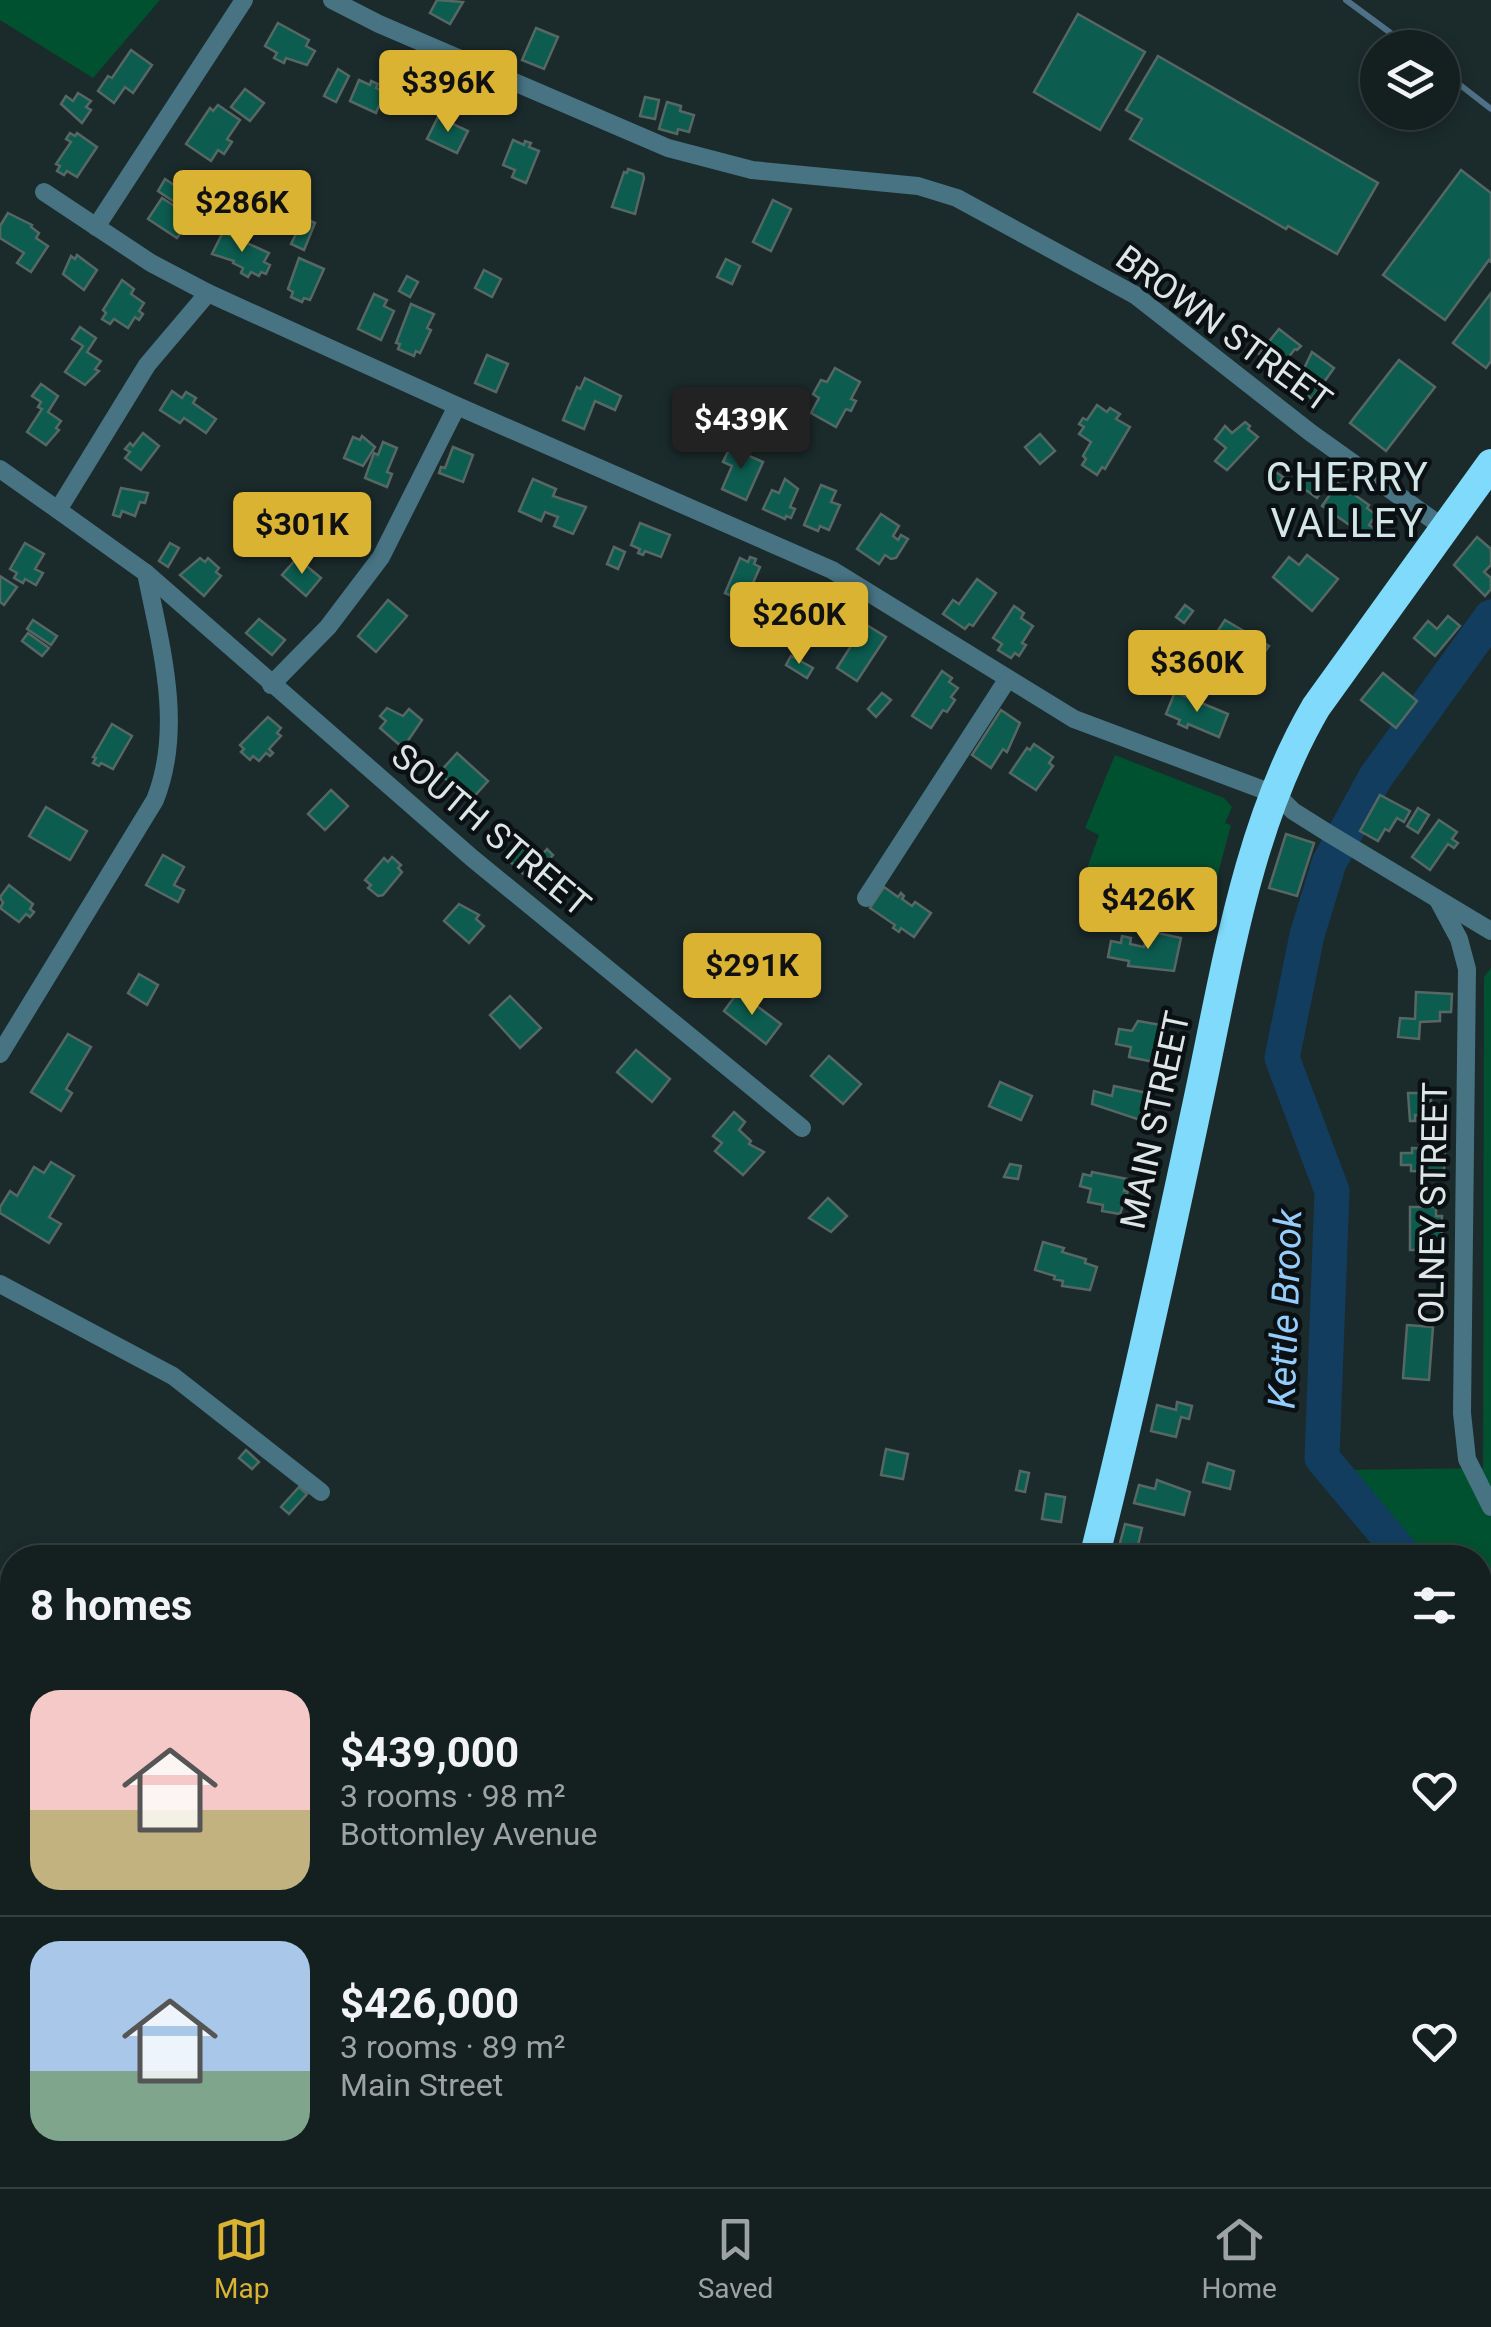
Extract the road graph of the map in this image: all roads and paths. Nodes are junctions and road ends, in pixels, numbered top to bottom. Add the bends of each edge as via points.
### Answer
1 (244, 0) edge
2 (332, 0) edge
3 (44, 192) dead end
4 (96, 227) junction
5 (208, 293) junction
6 (457, 406) junction
7 (1491, 464) edge
8 (0, 469) edge
9 (58, 510) junction
10 (1444, 528) junction
11 (146, 574) junction
12 (1008, 680) junction
13 (272, 684) junction
14 (1276, 795) junction
15 (866, 898) dead end
16 (1438, 900) junction
17 (1491, 931) edge
18 (0, 1054) edge
19 (802, 1128) dead end
20 (0, 1284) edge
21 (322, 1492) dead end
22 (1491, 1507) edge
23 (1097, 1545) edge

1 - 4 street
2 - 10 street, BROWN STREET via 668,148 752,170 918,186 958,198 1135,295 1311,434
3 - 4 street
4 - 5 street
5 - 6 street
5 - 9 street via 147,365
6 - 12 street via 823,565
6 - 13 street via 381,557 328,627
7 - 10 highway, MAIN STREET
8 - 9 street, SOUTH STREET
9 - 11 street, SOUTH STREET
10 - 14 highway, MAIN STREET via 1316,707
11 - 13 street, SOUTH STREET
11 - 18 street via 166,684 166,774
12 - 14 street via 1074,719
12 - 15 street
13 - 19 street, SOUTH STREET
14 - 16 street
14 - 23 highway, MAIN STREET via 1230,946
16 - 17 street
16 - 22 street, OLNEY STREET via 1467,970 1462,1413 1467,1459
20 - 21 street via 173,1376

